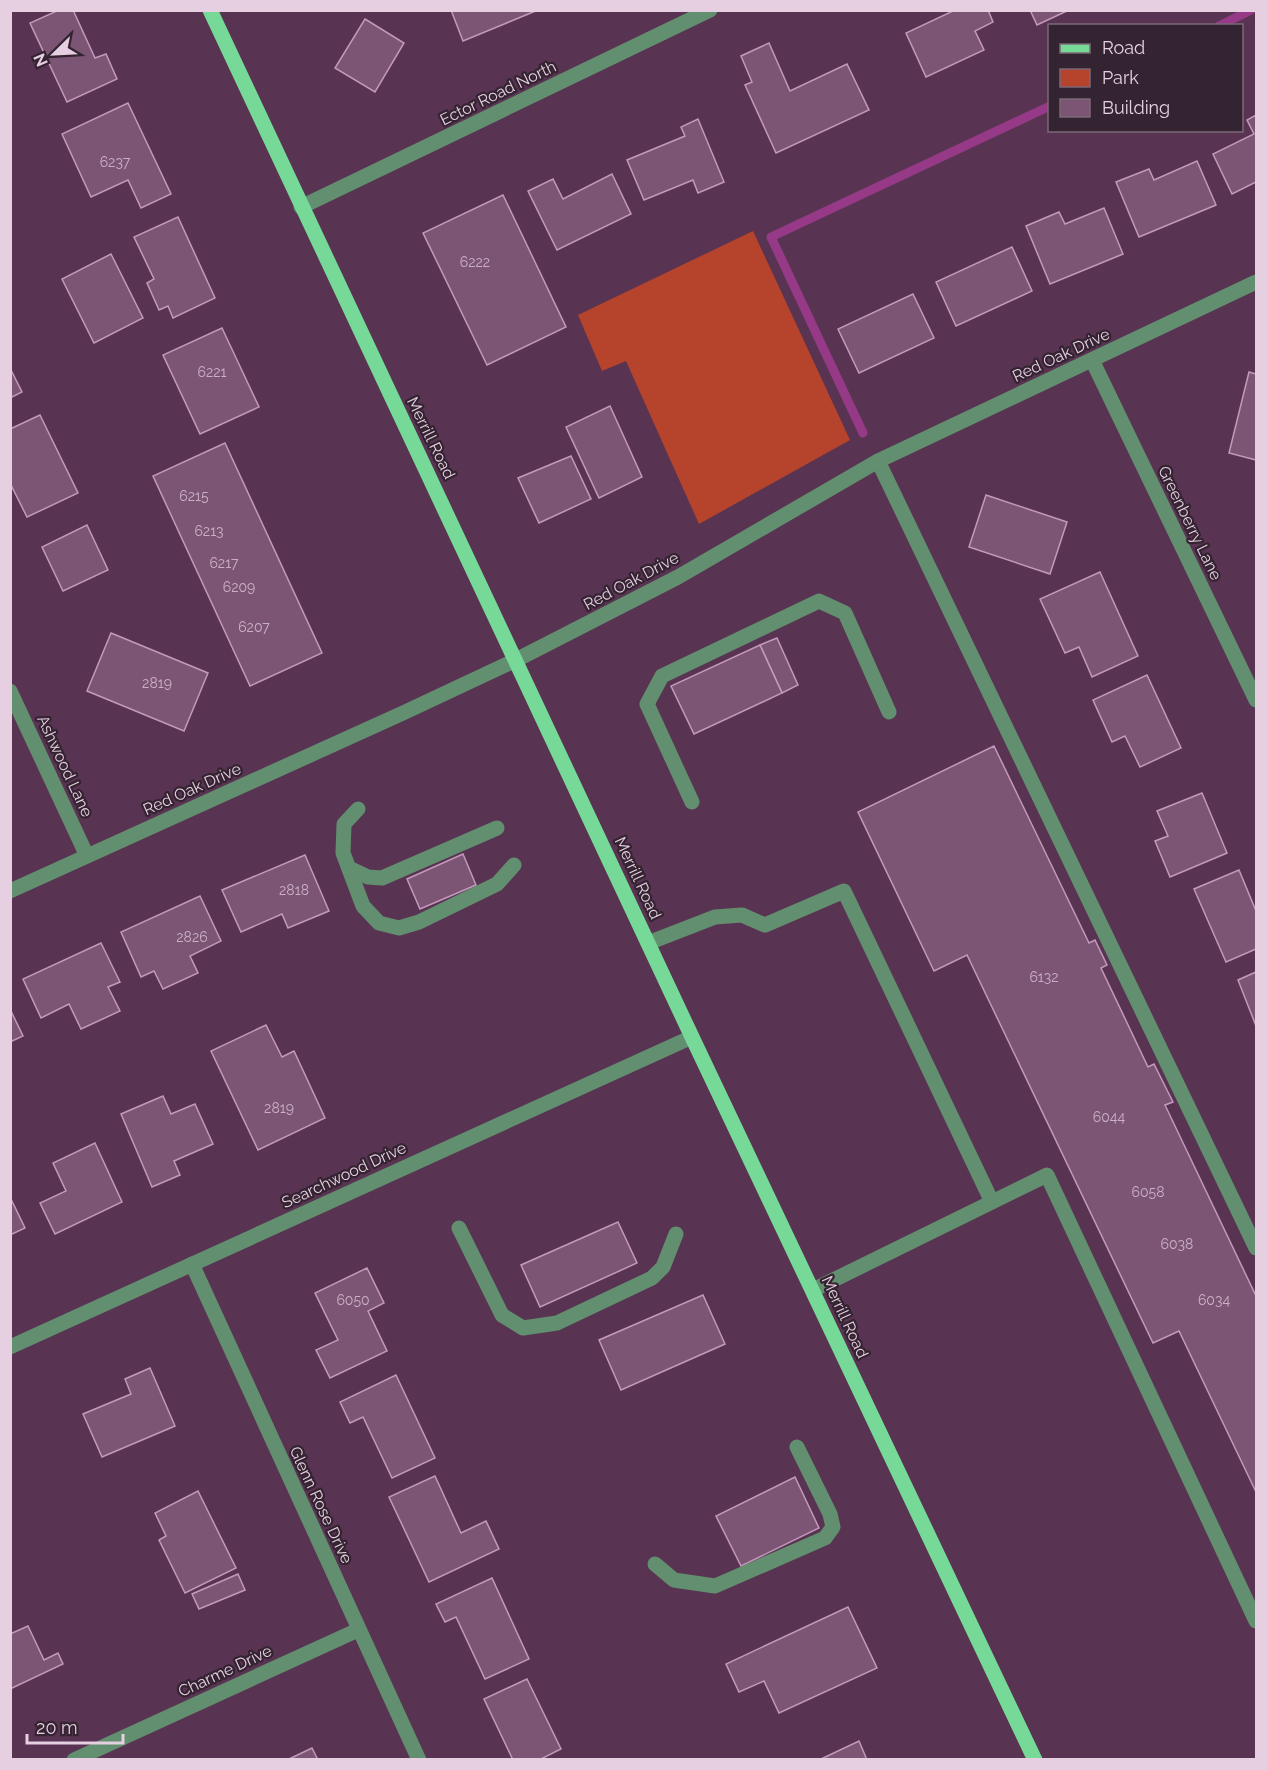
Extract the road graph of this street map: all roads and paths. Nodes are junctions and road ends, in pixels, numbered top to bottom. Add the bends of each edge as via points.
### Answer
1 (210, 10) edge
2 (710, 10) edge
3 (301, 207) junction
4 (1257, 282) edge
5 (1092, 360) junction
6 (878, 461) junction
7 (516, 660) junction
8 (10, 691) edge
9 (1257, 700) edge
10 (889, 712) dead end
11 (692, 802) dead end
12 (358, 809) dead end
13 (497, 828) dead end
14 (87, 856) junction
15 (514, 865) dead end
16 (349, 868) junction
17 (10, 891) edge
18 (648, 943) junction
19 (692, 1037) junction
20 (992, 1202) junction
21 (459, 1228) dead end
22 (676, 1234) dead end
23 (1257, 1248) edge
24 (192, 1264) junction
25 (813, 1290) junction
26 (10, 1347) edge
27 (797, 1447) dead end
28 (655, 1564) dead end
29 (1257, 1621) edge
30 (358, 1630) junction
31 (74, 1760) edge
32 (419, 1760) edge
33 (1035, 1760) edge

1 - 3 main road, Merrill Road
2 - 3 street, Ector Road North
3 - 7 main road, Merrill Road
4 - 5 street, Red Oak Drive
5 - 6 street, Red Oak Drive
5 - 9 street, Greenberry Lane
6 - 7 street, Red Oak Drive via 678,577
6 - 23 street
7 - 14 street, Red Oak Drive
7 - 18 main road, Merrill Road
8 - 14 street, Ashwood Lane
10 - 11 street via 845,613 819,601 662,676 647,704
12 - 16 street via 344,824 343,853
13 - 16 street via 382,878 368,877
14 - 17 street, Red Oak Drive
15 - 16 street via 497,884 399,928 379,923 363,906
18 - 19 main road, Merrill Road
18 - 20 street via 715,917 742,915 765,925 844,891
19 - 24 street, Searchwood Drive
19 - 25 main road, Merrill Road
20 - 25 street
20 - 29 street via 1047,1175
21 - 22 street via 502,1315 523,1328 556,1323 652,1278 663,1267
24 - 26 street, Searchwood Drive
24 - 30 street, Glenn Rose Drive
25 - 33 main road, Merrill Road
27 - 28 street via 830,1514 833,1527 825,1538 715,1586 674,1580
30 - 31 street, Charme Drive
30 - 32 street, Glenn Rose Drive

